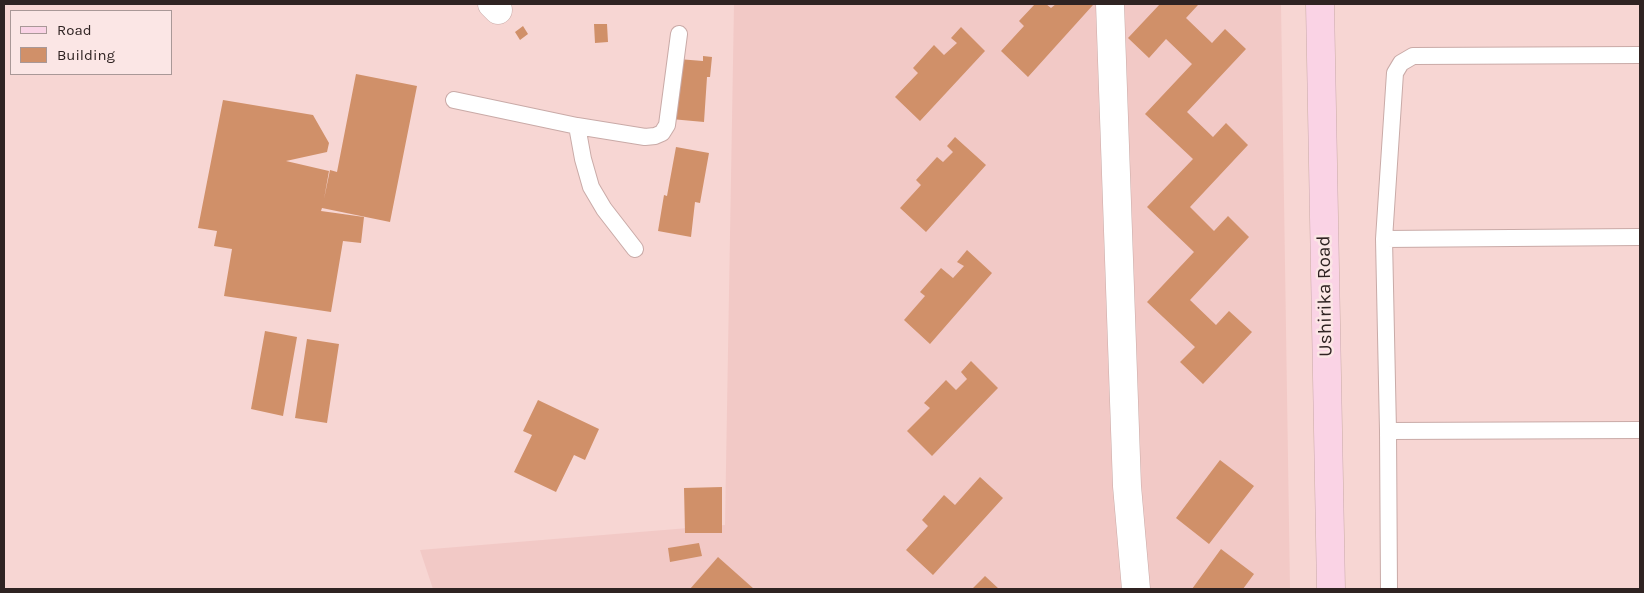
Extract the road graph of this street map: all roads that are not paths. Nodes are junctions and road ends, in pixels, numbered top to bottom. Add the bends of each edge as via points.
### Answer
1 (1110, 4) edge
2 (1320, 4) edge
3 (679, 34) dead end
4 (1640, 55) edge
5 (454, 100) dead end
6 (578, 126) junction
7 (1640, 237) edge
8 (1384, 239) junction
9 (635, 249) dead end
10 (1640, 430) edge
11 (1388, 431) junction
12 (1136, 589) edge
13 (1331, 589) edge
14 (1388, 589) edge

1 - 12 street via 1127,486
2 - 13 street, Ushirika Road
3 - 6 lane via 666,125 662,133 645,137
4 - 8 lane via 1413,56 1401,63 1394,73
5 - 6 lane
6 - 9 lane via 582,159 591,187
7 - 8 lane
8 - 11 lane
10 - 11 lane
11 - 14 lane

